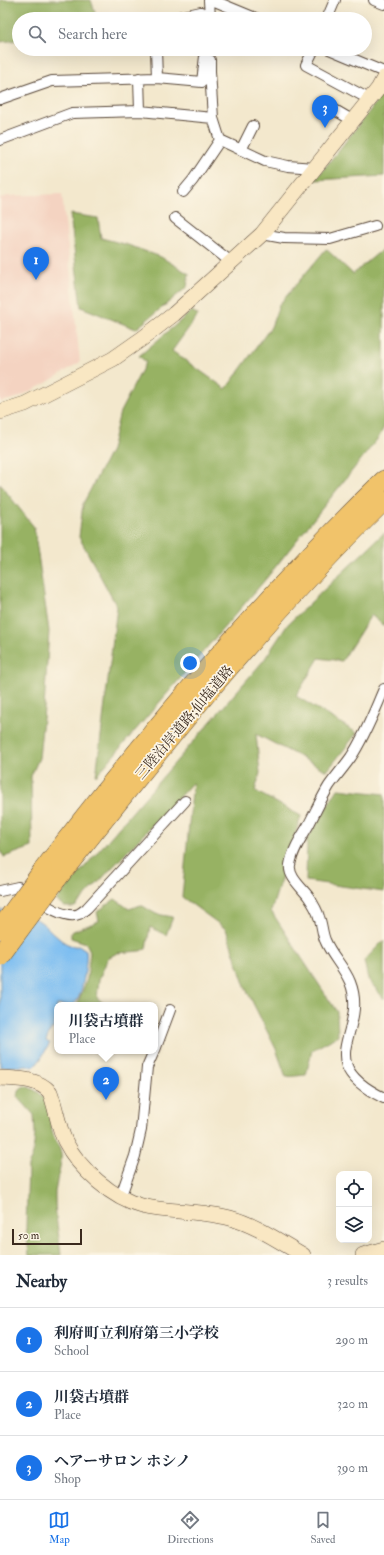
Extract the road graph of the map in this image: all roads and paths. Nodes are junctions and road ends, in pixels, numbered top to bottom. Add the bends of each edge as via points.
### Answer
1 (209, 0) edge
2 (212, 0) edge
3 (335, 0) edge
4 (374, 0) edge
5 (384, 4) edge
6 (210, 12) edge
7 (241, 12) edge
8 (330, 12) edge
9 (156, 56) edge
10 (205, 56) edge
11 (211, 56) edge
12 (310, 56) edge
13 (346, 56) edge
14 (384, 72) edge
15 (139, 78) junction
16 (157, 78) junction
17 (384, 78) edge
18 (0, 99) edge
19 (369, 100) junction
20 (321, 102) dead end
21 (140, 111) junction
22 (213, 118) junction
23 (352, 120) junction
24 (253, 126) dead end
25 (0, 140) edge
26 (220, 140) junction
27 (241, 150) junction
28 (314, 168) junction
29 (183, 192) dead end
30 (175, 218) dead end
31 (375, 226) dead end
32 (262, 234) junction
33 (231, 262) junction
34 (0, 412) edge
35 (384, 480) edge
36 (384, 501) edge
37 (384, 689) edge
38 (185, 801) dead end
39 (50, 875) junction
40 (0, 890) edge
41 (0, 929) edge
42 (0, 956) edge
43 (170, 1010) dead end
44 (158, 1042) edge
45 (153, 1054) edge
46 (0, 1078) edge
47 (384, 1098) edge
48 (120, 1198) junction
49 (384, 1248) edge
50 (303, 1255) edge
51 (363, 1255) edge

1 - 6 street
2 - 7 street
3 - 8 street
4 - 5 street
9 - 16 street
10 - 16 street via 202,82
11 - 22 street
12 - 19 street via 306,65
13 - 14 street
15 - 16 street
15 - 18 street via 52,81
15 - 21 street
17 - 19 street
19 - 23 street
20 - 23 street
21 - 22 street
21 - 25 street via 72,113
22 - 26 street
23 - 28 street
24 - 27 street
26 - 27 street
26 - 29 street
27 - 28 street via 265,161
28 - 32 street
30 - 33 street
31 - 32 street via 330,239 284,238
32 - 33 street
33 - 34 street via 174,314 113,359 26,404
35 - 39 highway, 三陸沿岸道路;仙塩道路 via 348,514 179,700 97,800
36 - 39 highway, 三陸沿岸道路;仙塩道路 via 267,623
37 - 47 street via 364,735 328,787 300,839 290,871 316,910 325,941 353,990 352,1016 344,1054 347,1069 367,1089
38 - 40 street via 79,914 61,914 18,886
39 - 41 highway, 三陸沿岸道路;仙塩道路, bridge
39 - 42 highway, 三陸沿岸道路;仙塩道路, bridge
43 - 44 street
45 - 48 street via 148,1067 141,1130 135,1156
46 - 48 street via 24,1079 40,1084 50,1092 71,1151 94,1177
48 - 50 street via 143,1206 231,1218 248,1224
49 - 51 street

